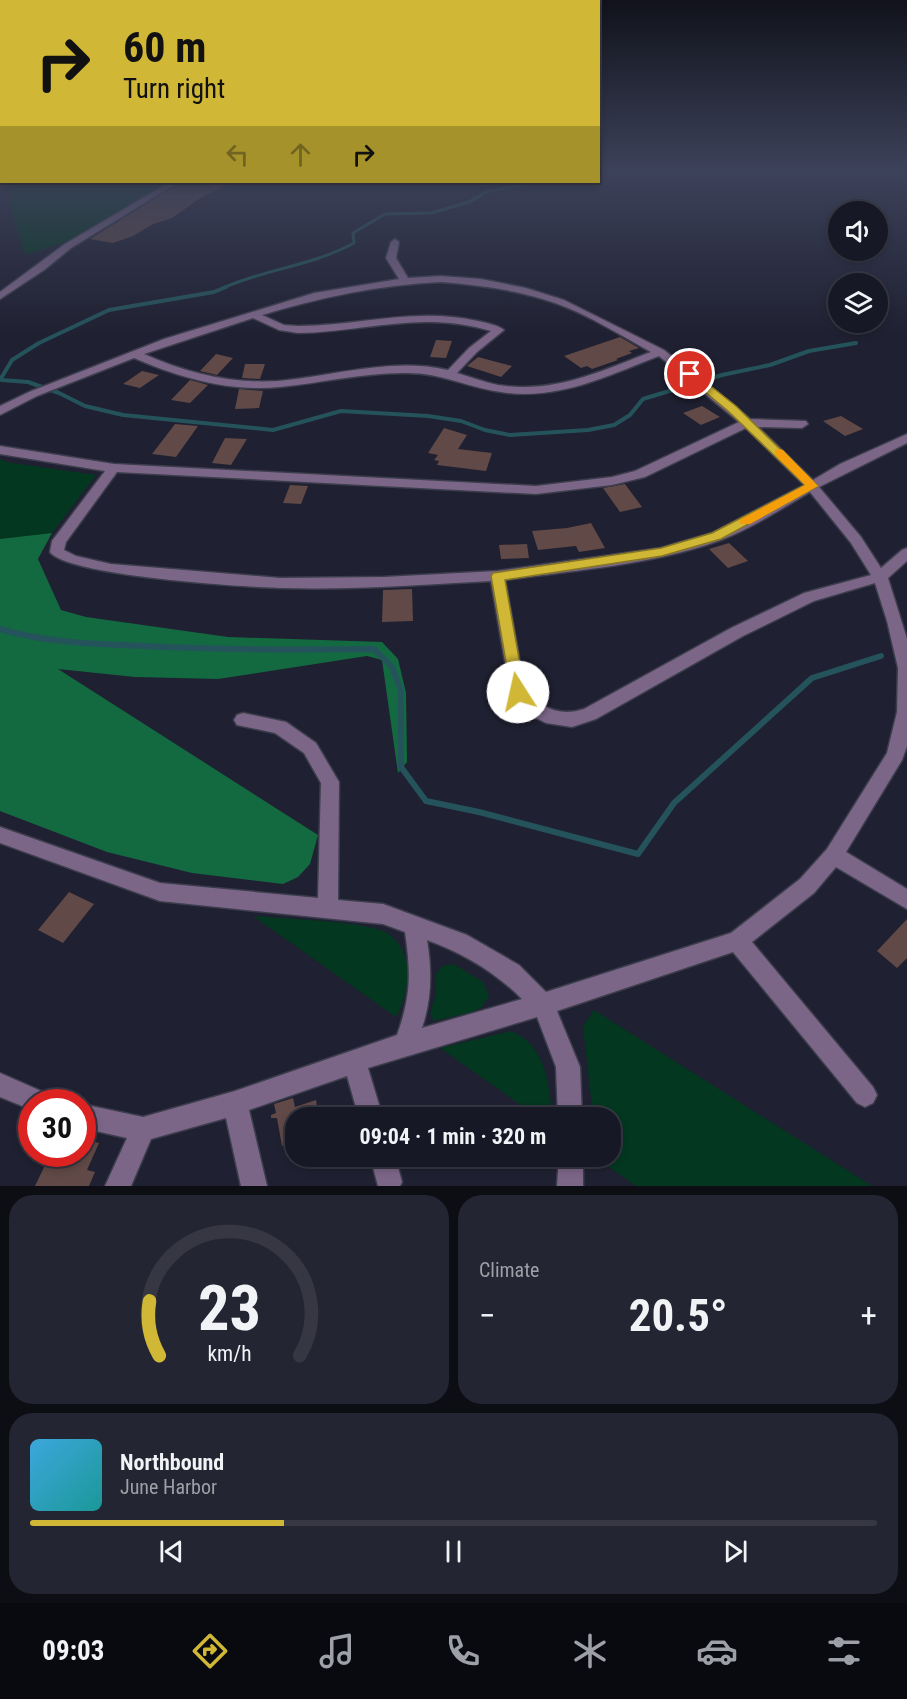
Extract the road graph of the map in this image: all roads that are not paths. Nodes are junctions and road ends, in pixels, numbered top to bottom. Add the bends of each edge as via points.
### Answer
1 (103, 225) edge
2 (395, 242) dead end
3 (405, 281) junction
4 (0, 296) edge
5 (253, 314) junction
6 (660, 352) junction
7 (134, 354) junction
8 (451, 373) junction
9 (0, 411) edge
10 (747, 423) junction
11 (802, 424) dead end
12 (907, 438) edge
13 (0, 450) edge
14 (114, 468) junction
15 (812, 486) junction
16 (907, 553) edge
17 (497, 576) junction
18 (880, 577) junction
19 (243, 720) dead end
20 (902, 757) edge
21 (0, 835) edge
22 (834, 855) junction
23 (907, 900) edge
24 (328, 908) junction
25 (414, 924) junction
26 (737, 940) junction
27 (543, 1004) junction
28 (405, 1044) junction
29 (354, 1061) junction
30 (0, 1085) edge
31 (18, 1093) edge
32 (865, 1095) dead end
33 (235, 1103) junction
34 (368, 1107) edge
35 (570, 1107) edge
36 (96, 1119) edge
37 (143, 1129) junction
38 (385, 1167) edge
39 (571, 1167) edge
40 (390, 1182) dead end
41 (118, 1186) edge
42 (254, 1186) edge
43 (570, 1186) edge

1 - 4 street
2 - 3 street via 391,258
3 - 5 street via 317,295
3 - 6 street via 481,282 523,290 561,302
5 - 7 street
5 - 8 street via 264,323 309,331 417,318 456,320 499,330
6 - 8 street via 574,385 548,389 486,386
6 - 10 street
7 - 8 street via 201,379 238,384 278,384 401,368
7 - 9 street
10 - 11 street
10 - 14 street via 639,474 536,490
10 - 15 street
12 - 15 street
13 - 14 street
14 - 17 street via 59,541 57,552 72,561 111,569 269,582 384,582
15 - 17 street via 717,536 673,549
15 - 18 street
16 - 18 street
17 - 18 street via 518,692 530,707 546,716 572,720 809,597
18 - 20 street via 906,668
19 - 24 street via 280,727 310,748 330,782
20 - 22 street
21 - 24 street via 160,892
22 - 23 street
22 - 26 street via 807,886
24 - 25 street via 383,914
25 - 27 street via 460,942 511,973
25 - 28 street via 421,970 417,1010
26 - 27 street
26 - 32 street
27 - 28 street
27 - 35 street via 568,1067
28 - 29 street
29 - 33 street
29 - 34 street
30 - 31 street
33 - 37 street
33 - 42 street
36 - 37 street
37 - 41 street
38 - 40 street
39 - 43 street

